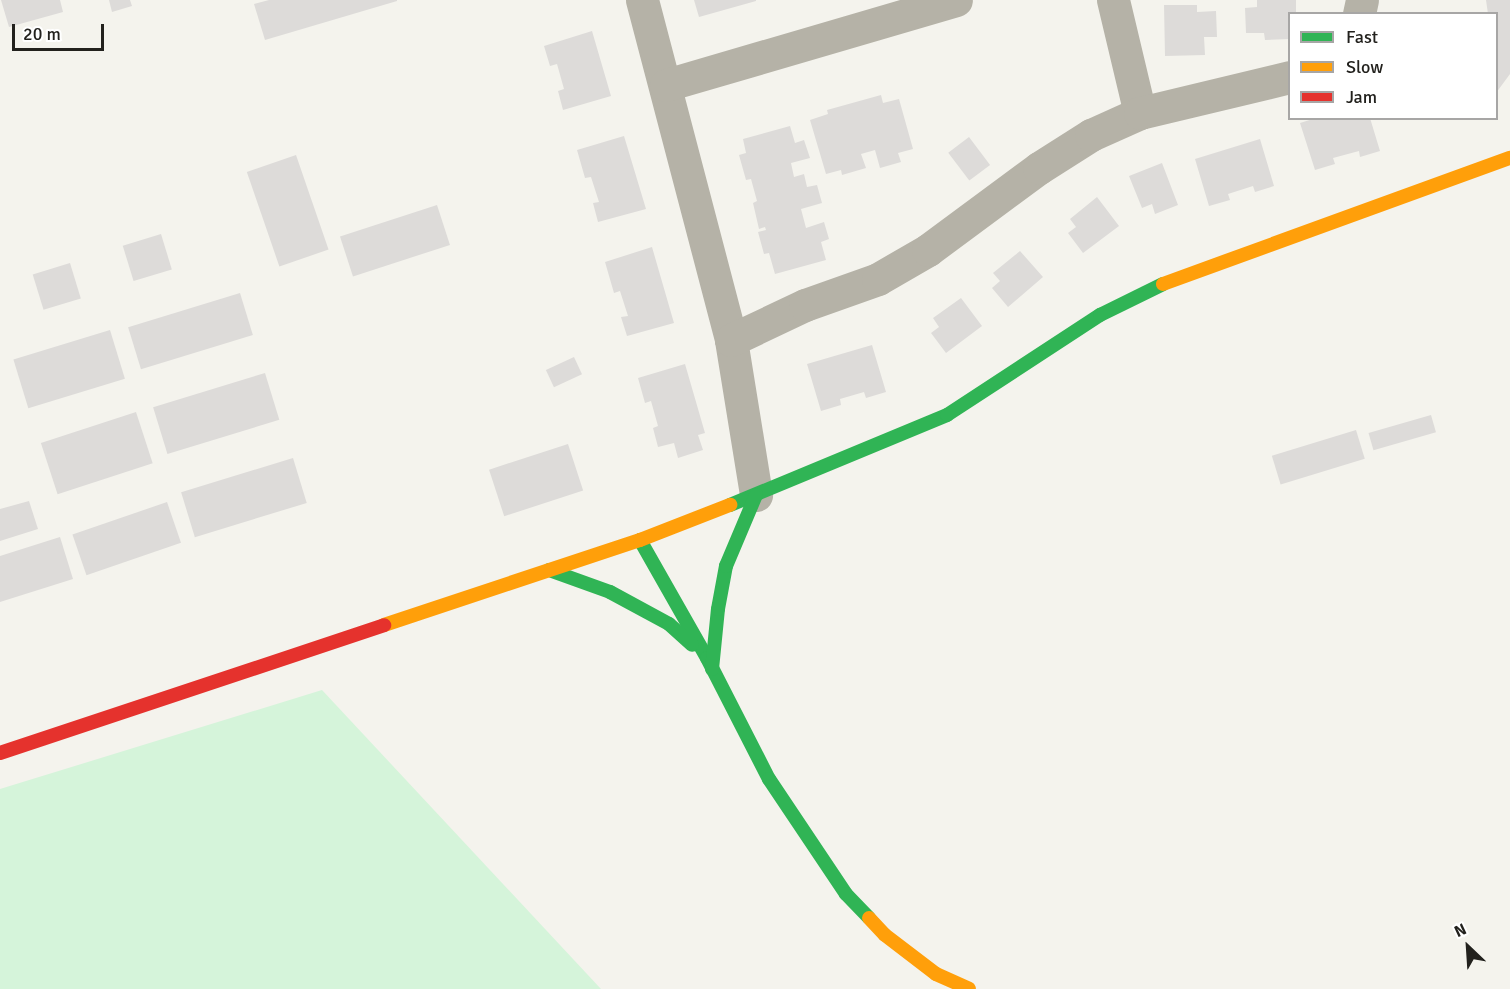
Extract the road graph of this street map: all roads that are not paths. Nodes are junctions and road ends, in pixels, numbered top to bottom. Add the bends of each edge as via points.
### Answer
1 (642, 0) edge
2 (956, 0) edge
3 (1113, 0) edge
4 (1288, 77) edge
5 (666, 85) junction
6 (1140, 113) junction
7 (1510, 158) edge
8 (731, 340) junction
9 (756, 495) junction
10 (640, 540) junction
11 (549, 570) junction
12 (710, 663) junction
13 (0, 753) edge
14 (969, 989) edge

1 - 5 street
2 - 5 street
3 - 6 street
4 - 6 street
5 - 8 street
6 - 8 street via 1091,135 1039,168 928,250 878,279 805,305
7 - 9 street via 1180,276 1100,315 947,415
8 - 9 street
9 - 10 street
9 - 12 street via 726,566
10 - 11 street
10 - 12 street
11 - 12 street via 610,592 669,624
11 - 13 street
12 - 14 street via 769,779 846,894 885,935 936,974

